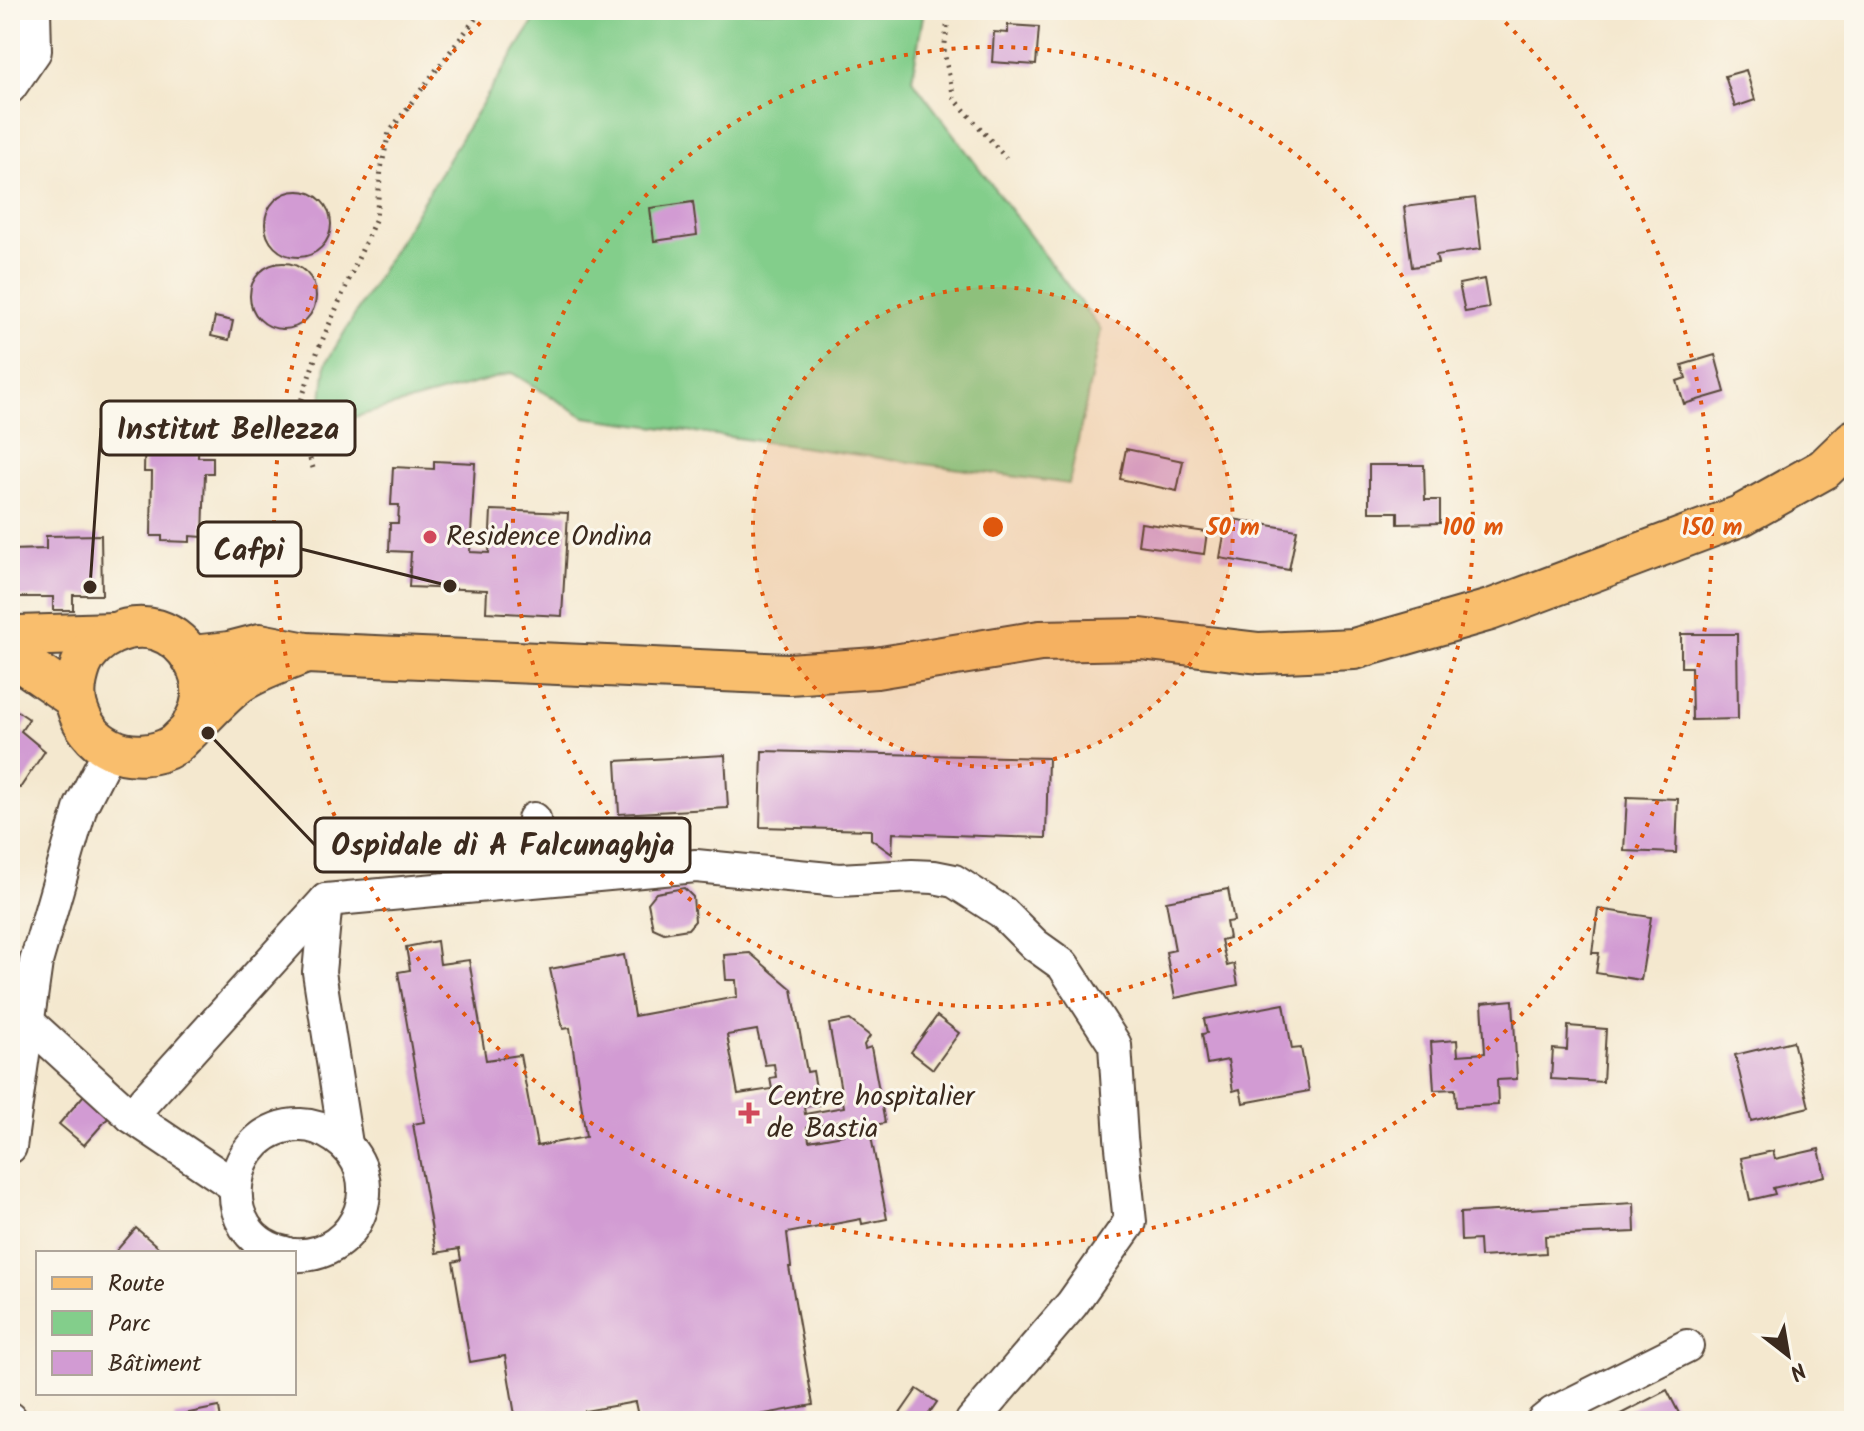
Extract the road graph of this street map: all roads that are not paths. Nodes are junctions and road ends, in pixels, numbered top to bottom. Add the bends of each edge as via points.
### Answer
1 (34, 10) edge
2 (10, 87) edge
3 (1854, 440) edge
4 (113, 633) junction
5 (10, 639) edge
6 (306, 653) junction
7 (192, 656) junction
8 (10, 657) edge
9 (75, 699) junction
10 (190, 730) junction
11 (110, 749) junction
12 (534, 819) dead end
13 (538, 880) junction
14 (326, 900) junction
15 (27, 1021) junction
16 (131, 1116) junction
17 (346, 1144) junction
18 (10, 1147) edge
19 (235, 1186) junction
20 (277, 1251) edge
21 (296, 1255) edge
22 (1687, 1346) dead end
23 (972, 1421) edge
24 (1543, 1421) edge

1 - 2 street via 35,51
3 - 6 main road via 1824,469 1740,516 1490,610 1354,649 1259,653 1141,639 1040,641 876,668 789,674
4 - 5 main road
4 - 7 main road via 157,630
4 - 9 main road via 83,660
6 - 7 main road via 260,644
6 - 10 main road via 236,684
7 - 10 main road via 201,680 201,706
8 - 9 main road
9 - 11 main road via 81,719
10 - 11 main road via 153,754
11 - 15 street via 81,806 36,962
12 - 13 street
13 - 14 street
13 - 23 street via 696,866 839,880 934,877 954,881 1002,912 1063,965 1115,1045 1130,1222 1072,1304
14 - 16 street
14 - 17 street via 319,972
15 - 16 street
15 - 18 street
16 - 19 street
17 - 19 street via 326,1130 301,1125 277,1129 241,1162
17 - 21 street via 359,1163 365,1186 362,1208 352,1229 337,1243 318,1253
19 - 20 street via 245,1226
22 - 24 street

